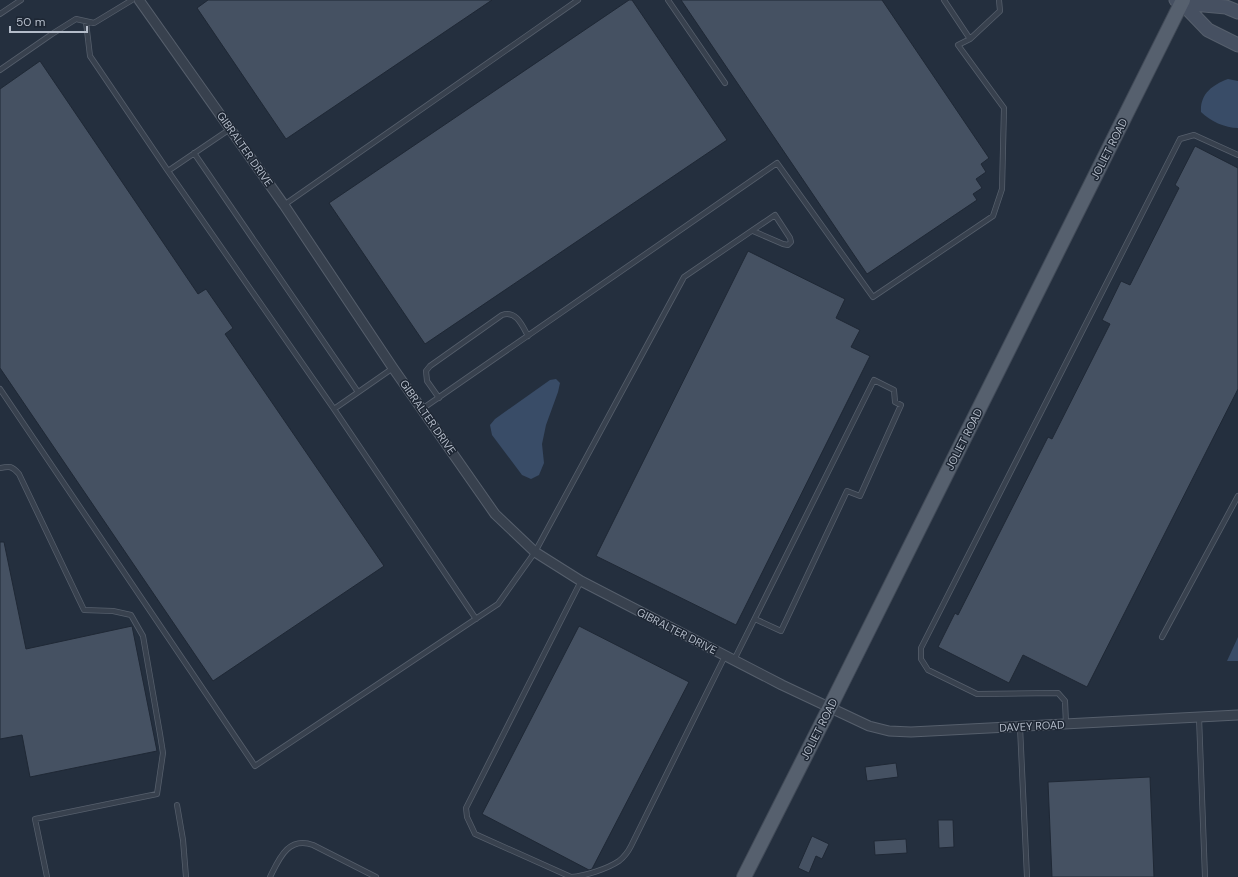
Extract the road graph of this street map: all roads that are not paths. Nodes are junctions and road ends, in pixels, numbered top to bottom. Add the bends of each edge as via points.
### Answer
1 (21, 0) edge
2 (132, 0) edge
3 (139, 0) edge
4 (578, 0) edge
5 (668, 0) edge
6 (944, 0) edge
7 (998, 0) edge
8 (1180, 1) edge
9 (1238, 12) edge
10 (0, 14) edge
11 (86, 22) junction
12 (970, 39) junction
13 (1238, 45) edge
14 (0, 70) edge
15 (725, 83) dead end
16 (230, 129) junction
17 (194, 153) junction
18 (1238, 155) edge
19 (168, 171) junction
20 (284, 205) junction
21 (753, 231) junction
22 (528, 336) junction
23 (393, 368) junction
24 (0, 389) edge
25 (358, 392) junction
26 (439, 398) junction
27 (334, 409) junction
28 (422, 410) junction
29 (0, 468) edge
30 (1238, 496) edge
31 (535, 552) junction
32 (580, 581) junction
33 (476, 618) junction
34 (755, 619) junction
35 (1162, 638) dead end
36 (725, 656) junction
37 (734, 660) junction
38 (830, 707) junction
39 (1238, 715) edge
40 (1199, 717) junction
41 (1066, 724) junction
42 (1020, 727) junction
43 (177, 805) dead end
44 (47, 877) edge
45 (186, 877) edge
46 (270, 877) edge
47 (376, 877) edge
48 (744, 877) edge
49 (1027, 877) edge
50 (1205, 877) edge

1 - 10 lane
2 - 11 lane via 94,23
3 - 16 street, GIBRALTER DRIVE
4 - 20 lane
5 - 15 lane
6 - 12 lane
7 - 12 lane via 1000,11
8 - 9 street via 1226,7
8 - 13 street via 1208,30
8 - 38 main road, JOLIET ROAD
11 - 14 lane via 76,20
11 - 19 lane via 90,56
12 - 22 lane via 958,45 1004,108 1002,189 993,216 873,297 777,163
16 - 17 lane
16 - 20 street, GIBRALTER DRIVE
17 - 19 lane
17 - 25 lane
18 - 41 lane via 1194,134 1180,139 921,648 921,659 928,670 977,694 1058,693 1065,701
19 - 27 lane
20 - 23 street, GIBRALTER DRIVE
21 - 21 lane via 775,215 791,242 788,245 783,244
21 - 31 lane via 684,277
22 - 26 lane
22 - 26 lane via 516,316 510,313 502,315 426,371 427,381
23 - 25 lane
23 - 28 street, GIBRALTER DRIVE
24 - 33 lane via 255,766
25 - 27 lane
26 - 28 lane
27 - 33 lane
28 - 31 street, GIBRALTER DRIVE via 495,514
29 - 44 lane via 9,466 19,474 84,610 113,611 132,615 143,636 163,753 157,794 34,819
30 - 35 lane
31 - 32 street, GIBRALTER DRIVE
31 - 33 lane via 498,604
32 - 36 street, GIBRALTER DRIVE
32 - 36 lane via 466,808 476,834 571,877 619,861 631,846
34 - 34 lane via 874,380 894,390 895,402 901,405 860,496 847,491 781,631
34 - 37 lane
36 - 37 street, GIBRALTER DRIVE
37 - 38 street, GIBRALTER DRIVE
38 - 42 street, DAVEY ROAD via 869,726 889,731
38 - 48 main road, JOLIET ROAD
39 - 40 street, DAVEY ROAD
40 - 41 street, DAVEY ROAD
40 - 50 lane
41 - 42 street, DAVEY ROAD
42 - 49 lane
43 - 45 lane
46 - 47 lane via 286,850 302,843 314,845

